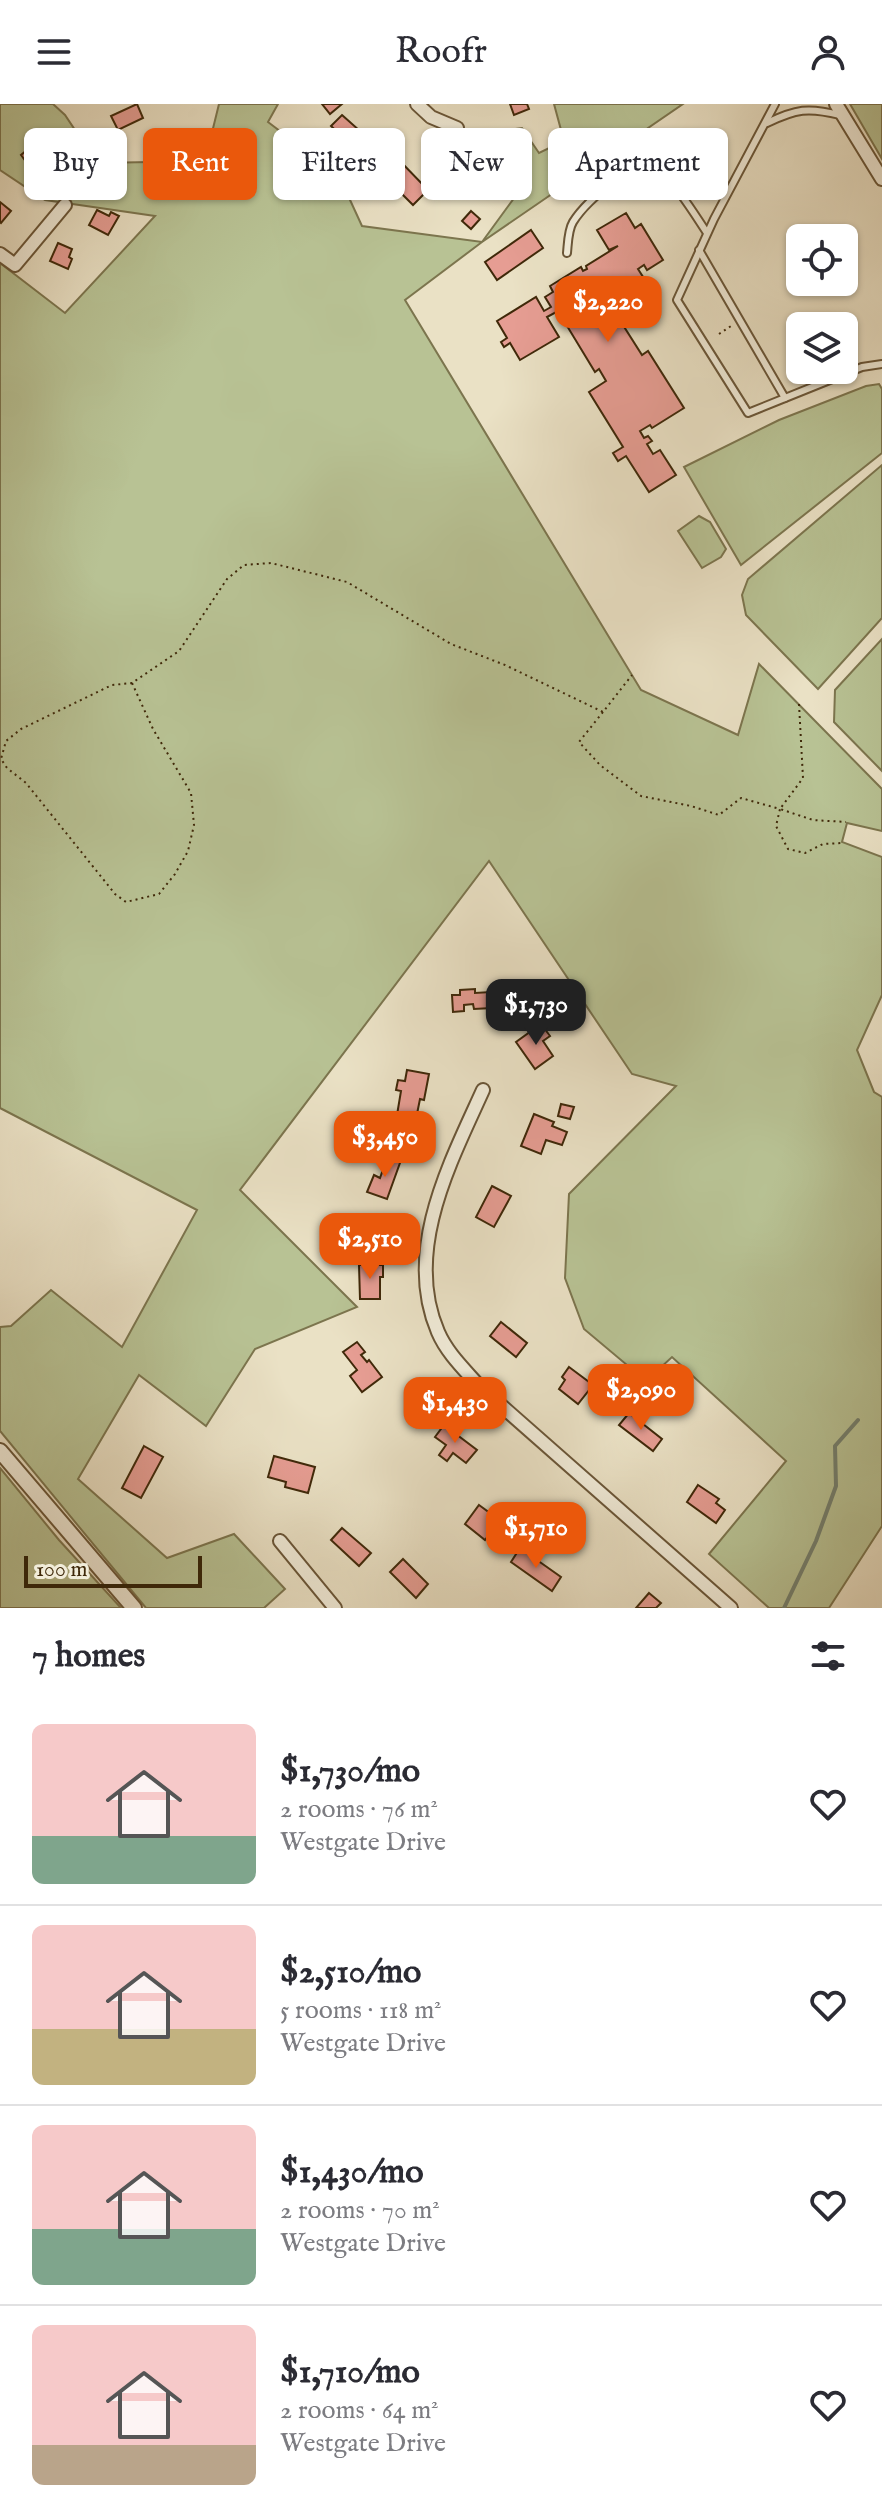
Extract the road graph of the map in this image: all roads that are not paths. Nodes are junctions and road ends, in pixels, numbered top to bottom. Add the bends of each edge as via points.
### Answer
1 (417, 104) edge
2 (775, 104) edge
3 (836, 104) edge
4 (843, 116) junction
5 (766, 123) junction
6 (457, 128) dead end
7 (882, 179) edge
8 (65, 205) dead end
9 (707, 233) junction
10 (699, 250) junction
11 (567, 253) dead end
12 (0, 254) edge
13 (882, 364) edge
14 (785, 398) junction
15 (483, 1090) dead end
16 (0, 1451) edge
17 (280, 1541) dead end
18 (722, 1605) edge
19 (134, 1608) edge
20 (335, 1608) edge

1 - 6 street
2 - 5 lane
3 - 4 street
4 - 5 lane via 815,109 791,111
4 - 7 street
5 - 9 lane
8 - 12 street via 15,265
9 - 10 lane
9 - 11 lane via 665,176 646,170 625,176 590,199 570,225
10 - 14 lane
10 - 14 lane via 677,300 748,413
13 - 14 lane
15 - 18 street via 433,1210 427,1241 428,1284 438,1332 479,1386
16 - 19 street
17 - 20 street

